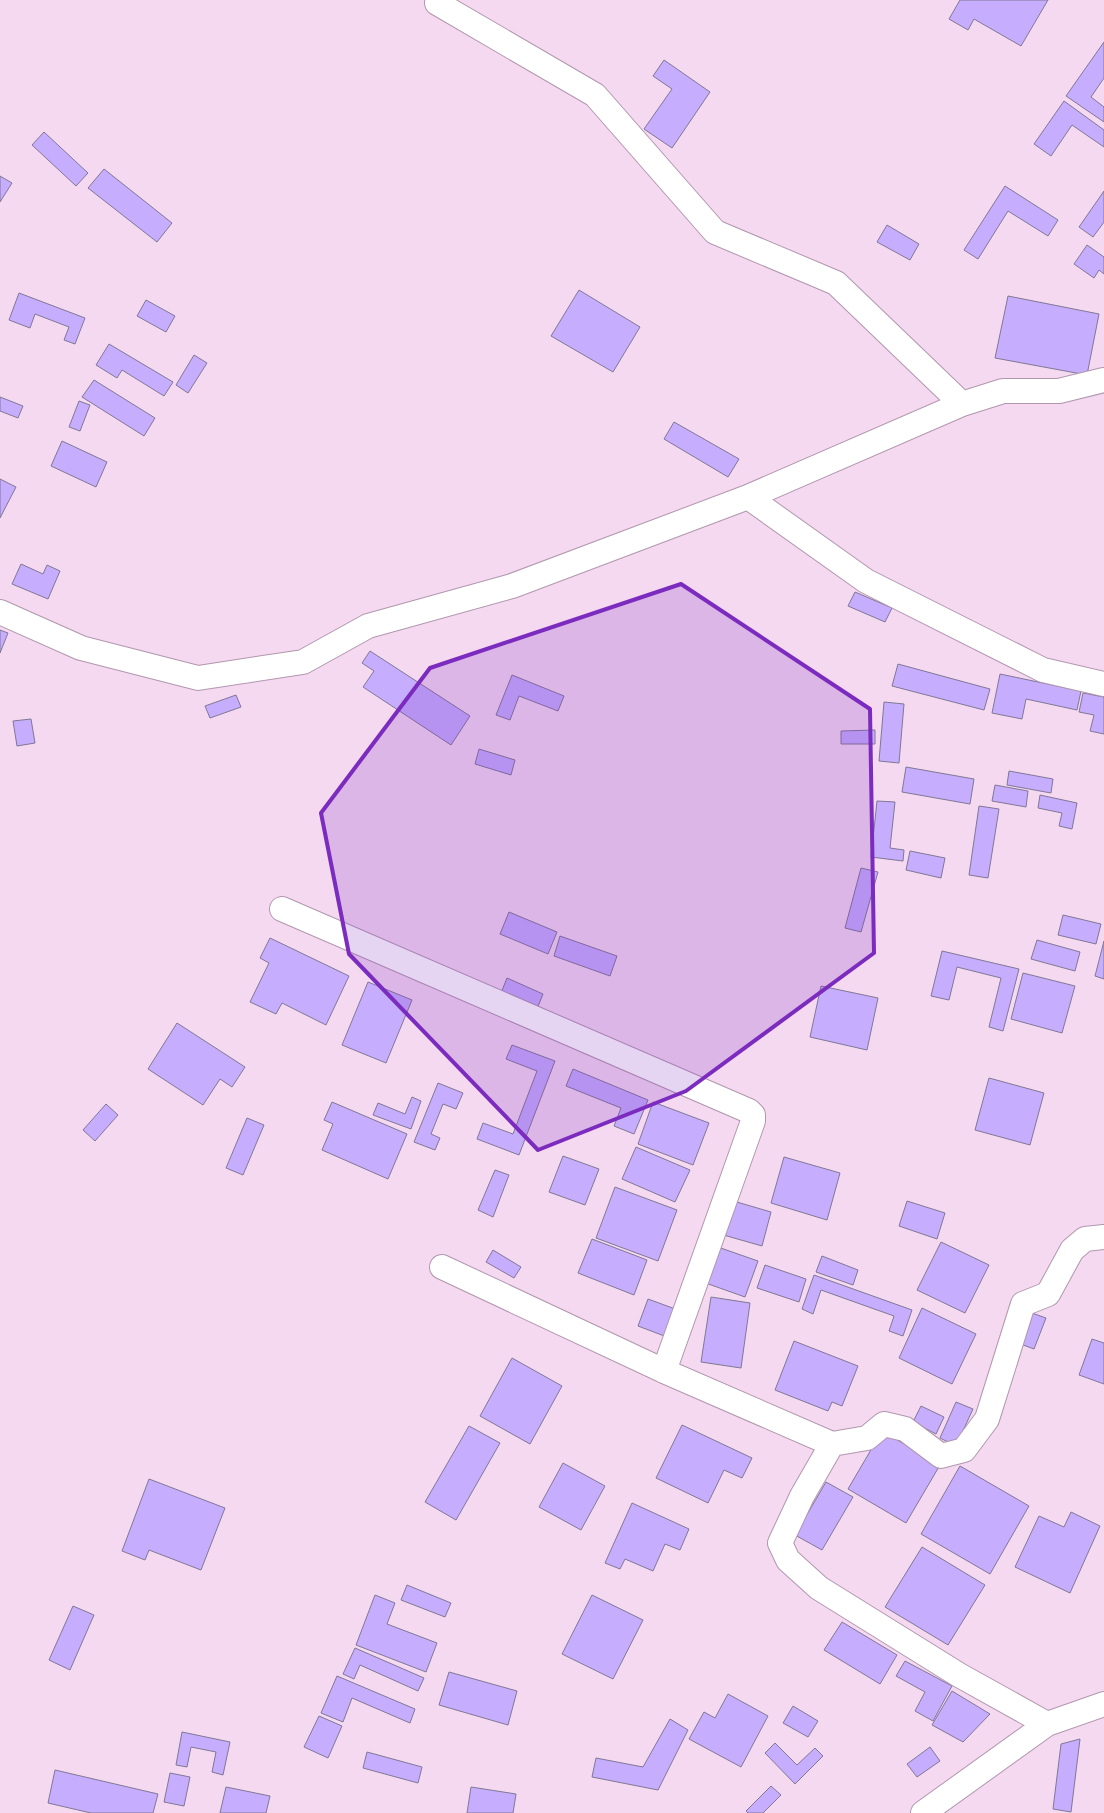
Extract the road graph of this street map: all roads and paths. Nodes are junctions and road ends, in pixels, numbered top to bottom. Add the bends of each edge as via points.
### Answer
1 (437, 3) dead end
2 (1104, 380) edge
3 (962, 404) junction
4 (748, 498) junction
5 (0, 612) edge
6 (1104, 684) edge
7 (282, 909) dead end
8 (1104, 1237) edge
9 (442, 1267) dead end
10 (664, 1371) junction
11 (832, 1444) junction
12 (1104, 1704) edge
13 (1047, 1724) junction
14 (923, 1813) edge

1 - 3 street via 595,95 715,232 836,283
2 - 3 street via 1059,391 1003,391
3 - 4 street
4 - 5 street via 512,586 368,626 303,662 198,678 81,648
4 - 6 street via 866,581 1042,670
7 - 10 street via 750,1111 753,1121
8 - 11 street via 1084,1239 1072,1250 1048,1294 1023,1304 987,1419 964,1450 941,1456 905,1429 884,1424 866,1438
9 - 10 street
10 - 11 street
11 - 13 street via 780,1543 788,1560 819,1588 959,1675
12 - 13 street
13 - 14 street

